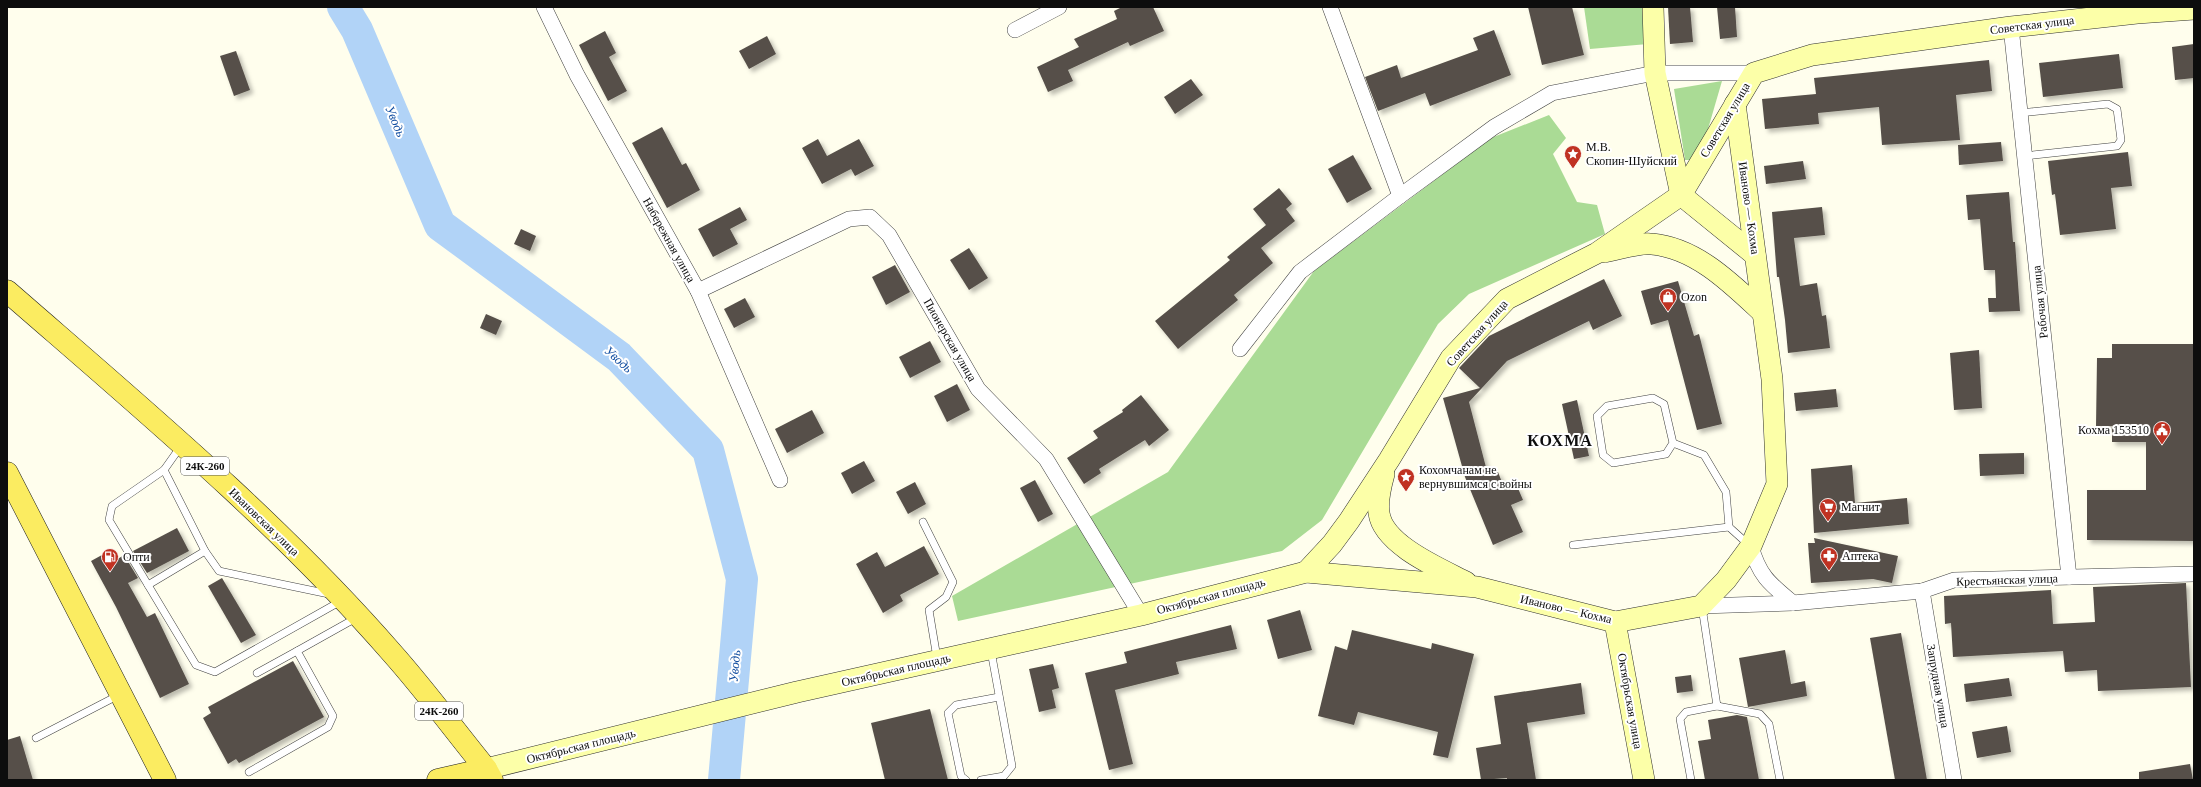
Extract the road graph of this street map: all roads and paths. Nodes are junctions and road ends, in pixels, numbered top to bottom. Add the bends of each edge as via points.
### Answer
1 (544, 7) edge
2 (1059, 7) edge
3 (1330, 7) edge
4 (1652, 7) edge
5 (2194, 9) edge
6 (2011, 27) junction
7 (1015, 30) dead end
8 (1655, 73) junction
9 (1754, 73) junction
10 (1735, 104) junction
11 (2020, 113) junction
12 (2024, 156) junction
13 (1681, 195) junction
14 (1400, 196) junction
15 (1597, 253) junction
16 (1755, 255) junction
17 (7, 291) edge
18 (698, 291) junction
19 (1762, 312) junction
20 (1240, 349) dead end
21 (1673, 443) junction
22 (183, 445) junction
23 (1389, 460) junction
24 (164, 470) junction
25 (7, 473) edge
26 (780, 480) dead end
27 (923, 522) dead end
28 (1729, 527) junction
29 (1573, 545) dead end
30 (1751, 546) junction
31 (205, 551) junction
32 (1306, 572) junction
33 (2194, 574) edge
34 (2070, 577) junction
35 (148, 585) junction
36 (1477, 587) junction
37 (1922, 591) junction
38 (340, 598) junction
39 (1793, 603) junction
40 (1702, 606) junction
41 (1141, 615) junction
42 (358, 616) junction
43 (1615, 622) junction
44 (991, 648) junction
45 (297, 651) junction
46 (938, 661) junction
47 (257, 673) dead end
48 (121, 694) junction
49 (999, 697) junction
50 (1717, 706) junction
51 (36, 738) dead end
52 (249, 772) dead end
53 (489, 775) edge
54 (165, 780) edge
55 (438, 780) edge
56 (966, 780) edge
57 (981, 780) edge
58 (1644, 780) edge
59 (1691, 780) edge
60 (1780, 780) edge
61 (1954, 780) edge

1 - 18 street, Набережная улица via 577,75
2 - 7 street
3 - 14 street
4 - 8 main road
5 - 6 main road, Советская улица
6 - 9 main road, Советская улица via 1812,55
6 - 11 street, Рабочая улица
8 - 9 street, Советская улица
8 - 13 main road
8 - 14 street, Советская улица via 1552,93 1494,127
9 - 10 main road, Советская улица
10 - 13 main road, Советская улица
10 - 16 main road, Иваново — Кохма
11 - 12 street, Рабочая улица
11 - 12 lane via 2108,104 2117,109 2121,140 2117,146
12 - 34 street, Рабочая улица
13 - 15 main road, Советская улица
13 - 16 main road
14 - 20 street, Советская улица via 1300,272
15 - 19 main road via 1652,244 1688,254 1725,278
15 - 23 main road, Советская улица via 1507,299 1451,358
16 - 19 main road, Иваново — Кохма
17 - 22 main road, Ивановская улица / 24К-260
18 - 26 street, Набережная улица
18 - 41 street, Пионерская улица via 849,219 870,217 889,235 978,389 1046,459
19 - 30 main road, Иваново — Кохма via 1772,379 1777,484
21 - 21 lane via 1664,404 1653,398 1607,406 1598,416 1603,455 1613,463 1666,454
21 - 28 lane via 1704,455 1726,492
22 - 24 lane
22 - 38 main road, Ивановская улица / 24К-260 via 263,520
23 - 32 main road, Советская улица via 1332,544
23 - 36 main road via 1380,486 1379,514 1388,532 1404,549
24 - 31 lane
24 - 35 lane via 112,506 109,520
25 - 48 main road
27 - 46 lane via 953,582 946,597 929,610
28 - 29 lane
28 - 30 lane
30 - 39 street via 1756,566 1768,583
30 - 40 main road, Иваново — Кохма via 1726,580
31 - 35 lane
31 - 38 lane via 219,571
32 - 36 main road, Иваново — Кохма
32 - 41 main road, Октябрьская площадь
33 - 34 street, Крестьянская улица
34 - 37 street, Крестьянская улица via 1954,580
35 - 38 lane via 196,665 215,672
36 - 43 main road, Иваново — Кохма
37 - 39 street, Крестьянская улица
37 - 61 street, Запрудная улица
38 - 42 main road, Ивановская улица / 24К-260
39 - 40 street, Крестьянская улица
40 - 43 main road, Иваново — Кохма
40 - 50 lane
41 - 44 main road, Октябрьская площадь
42 - 45 lane
42 - 53 main road, Ивановская улица / 24К-260 via 392,653
43 - 58 main road, Октябрьская улица
44 - 46 main road, Октябрьская площадь
44 - 49 lane
45 - 47 lane
45 - 52 lane via 333,716 328,727
46 - 53 main road, Октябрьская площадь via 797,692
48 - 51 lane
48 - 54 main road
49 - 56 lane via 956,705 948,714 961,776
49 - 57 lane via 1012,766 1004,776
50 - 59 lane via 1686,712 1680,719
50 - 60 lane via 1760,714 1769,724
53 - 55 main road

